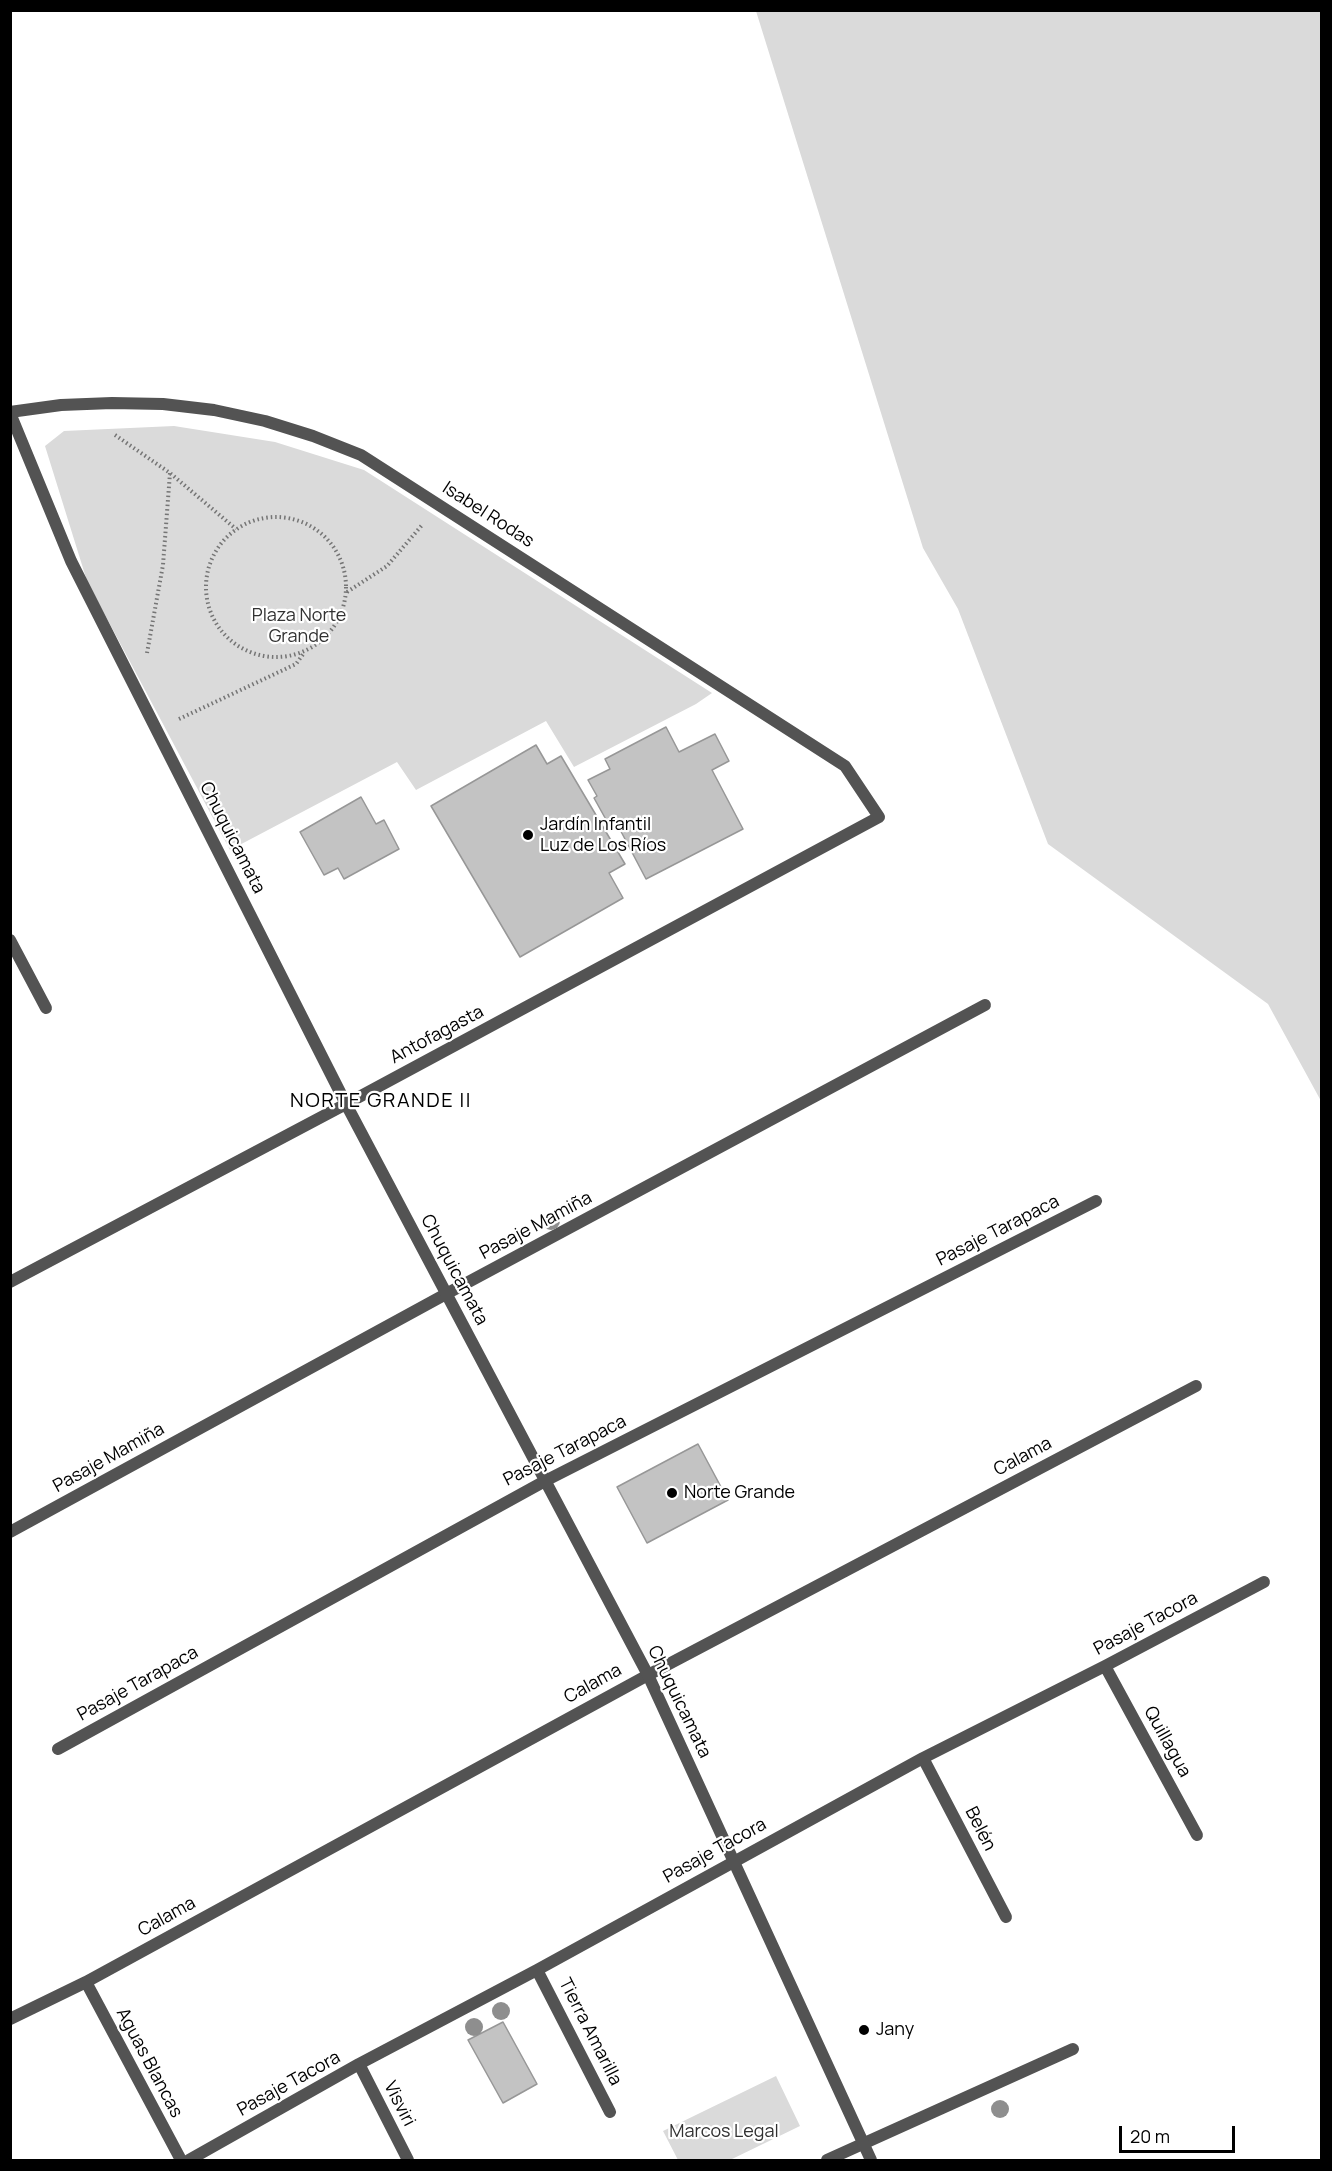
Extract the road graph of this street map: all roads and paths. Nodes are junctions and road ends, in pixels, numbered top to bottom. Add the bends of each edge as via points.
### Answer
1 (10, 413) edge
2 (115, 435) dead end
3 (170, 472) junction
4 (437, 504) junction
5 (236, 529) junction
6 (346, 592) junction
7 (305, 652) junction
8 (146, 662) dead end
9 (170, 723) dead end
10 (879, 817) joint
11 (10, 940) edge
12 (985, 1005) dead end
13 (46, 1008) dead end
14 (346, 1104) junction
15 (1096, 1201) dead end
16 (10, 1282) edge
17 (446, 1294) junction
18 (1196, 1386) dead end
19 (545, 1481) junction
20 (10, 1532) edge
21 (1264, 1582) dead end
22 (1105, 1666) junction
23 (648, 1675) junction
24 (58, 1749) dead end
25 (923, 1758) junction
26 (1197, 1835) dead end
27 (734, 1861) junction
28 (1006, 1917) dead end
29 (537, 1970) junction
30 (86, 1982) junction
31 (10, 2019) edge
32 (1073, 2049) dead end
33 (359, 2064) junction
34 (610, 2112) dead end
35 (864, 2145) junction
36 (181, 2160) edge
37 (189, 2160) edge
38 (408, 2160) edge
39 (827, 2160) edge
40 (871, 2160) edge

1 - 4 street, Isabel Rodas via 112,403 163,404 224,412 313,436 361,455
1 - 14 street, Chuquicamata via 71,561
2 - 3 path
3 - 5 path
3 - 8 path via 163,566
4 - 6 path via 387,566
4 - 10 street, Isabel Rodas via 844,766
5 - 6 path via 256,519 280,516 303,522 323,534 338,553 346,575
5 - 7 path via 219,545 208,565 205,588 209,611 220,631 237,647 259,656 282,658
6 - 7 path via 339,621 324,639
7 - 9 path via 296,664
10 - 14 street, Antofagasta
11 - 13 street
12 - 17 street, Pasaje Mamiña
14 - 16 street, Antofagasta
14 - 17 street, Chuquicamata
15 - 19 street, Pasaje Tarapaca
17 - 19 street, Chuquicamata
17 - 20 street, Pasaje Mamiña
18 - 23 street, Calama
19 - 23 street, Chuquicamata
19 - 24 street, Pasaje Tarapaca
21 - 22 street, Pasaje Tacora
22 - 25 street, Pasaje Tacora
22 - 26 street, Quillagua
23 - 27 street, Chuquicamata
23 - 30 street, Calama
25 - 27 street, Pasaje Tacora
25 - 28 street, Belén
27 - 29 street, Pasaje Tacora
27 - 35 street, Chuquicamata
29 - 33 street, Pasaje Tacora
29 - 34 street, Tierra Amarilla
30 - 31 street, Calama
30 - 36 street, Aguas Blancas
32 - 35 street
33 - 37 street, Pasaje Tacora
33 - 38 street, Visviri
35 - 39 street
35 - 40 street, Chuquicamata

